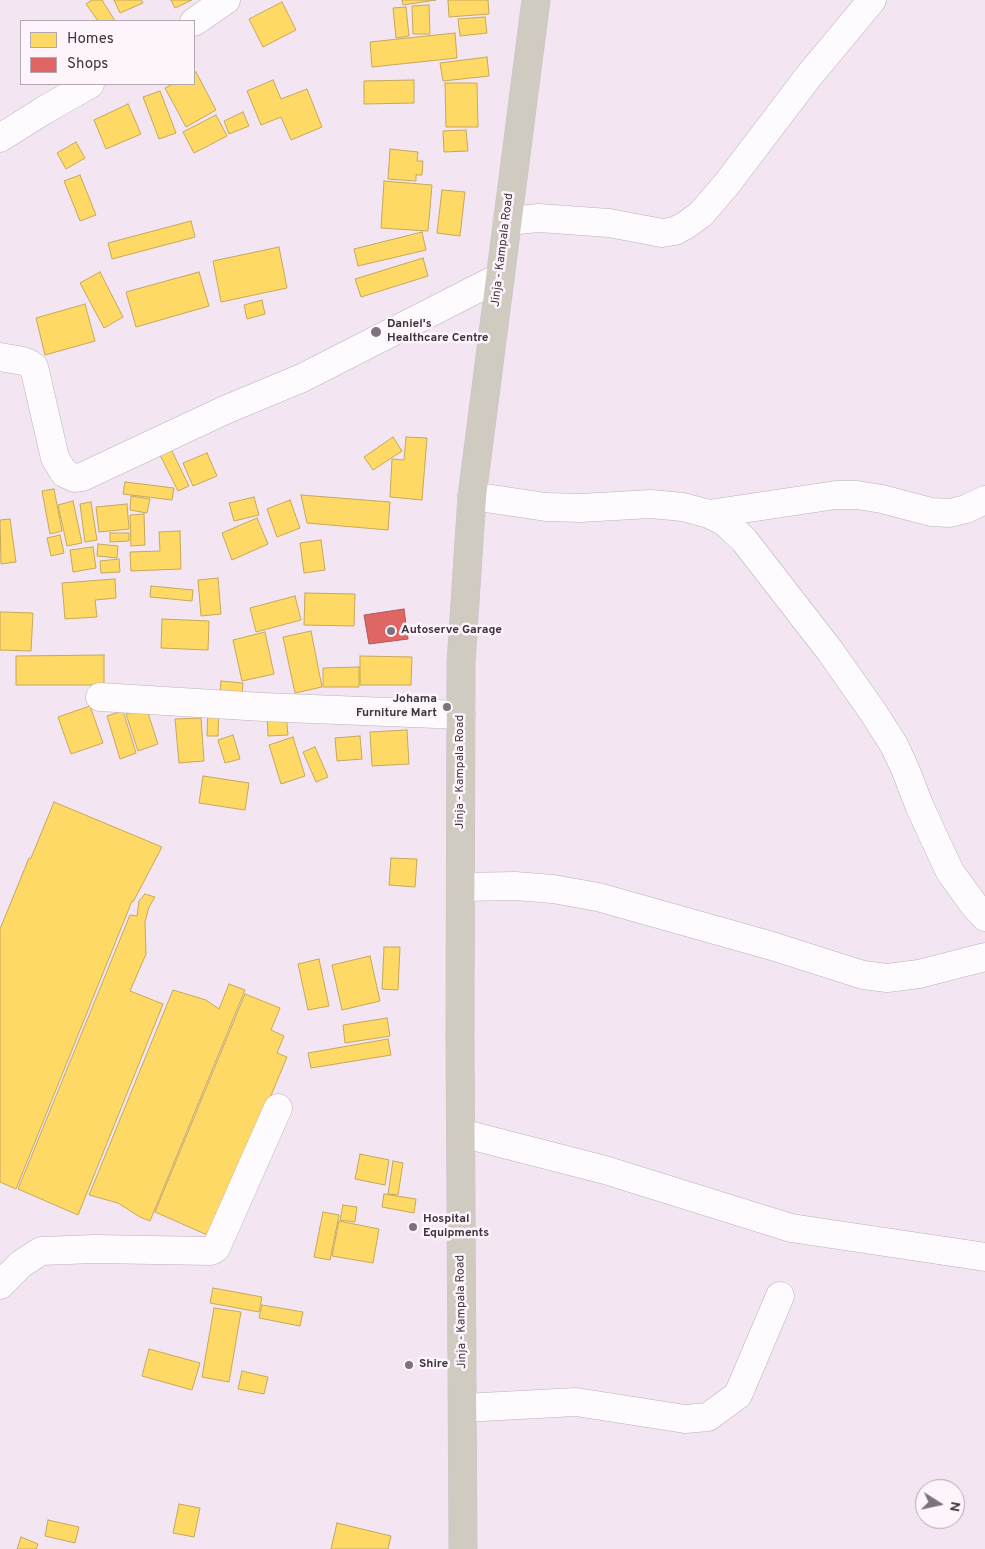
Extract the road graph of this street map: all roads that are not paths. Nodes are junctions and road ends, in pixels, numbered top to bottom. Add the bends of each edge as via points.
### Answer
1 (226, 0) edge
2 (536, 0) edge
3 (872, 0) edge
4 (195, 21) edge
5 (88, 85) edge
6 (0, 138) edge
7 (507, 221) junction
8 (500, 277) junction
9 (0, 357) edge
10 (472, 496) junction
11 (985, 500) edge
12 (709, 514) junction
13 (100, 697) dead end
14 (461, 715) junction
15 (461, 887) junction
16 (985, 916) edge
17 (985, 957) edge
18 (278, 1108) dead end
19 (461, 1133) junction
20 (985, 1257) edge
21 (0, 1286) edge
22 (780, 1296) dead end
23 (463, 1408) junction
24 (463, 1549) edge

1 - 4 street
2 - 7 highway, Jinja - Kampala Road
3 - 7 street via 808,77 726,185 701,214 686,225 662,232 608,223 539,218
5 - 6 street
7 - 8 highway, Jinja - Kampala Road
8 - 9 street via 302,378 82,477 75,478 64,472 54,458 34,367 23,361
8 - 10 highway, Jinja - Kampala Road
10 - 12 street via 546,508 651,504
10 - 14 highway, Jinja - Kampala Road via 461,663
11 - 12 street via 950,513 931,512 882,498 836,495
12 - 16 street via 725,522 744,540 873,712 894,746 950,872
13 - 14 street
14 - 15 highway, Jinja - Kampala Road
15 - 17 street via 515,886 598,896 863,976 887,978 919,974
15 - 19 highway, Jinja - Kampala Road
18 - 21 street via 216,1248 211,1251 42,1250 20,1264
19 - 20 street via 605,1170 791,1228
19 - 23 highway, Jinja - Kampala Road
22 - 23 street via 738,1395 708,1417 686,1419 576,1402
23 - 24 highway, Jinja - Kampala Road

